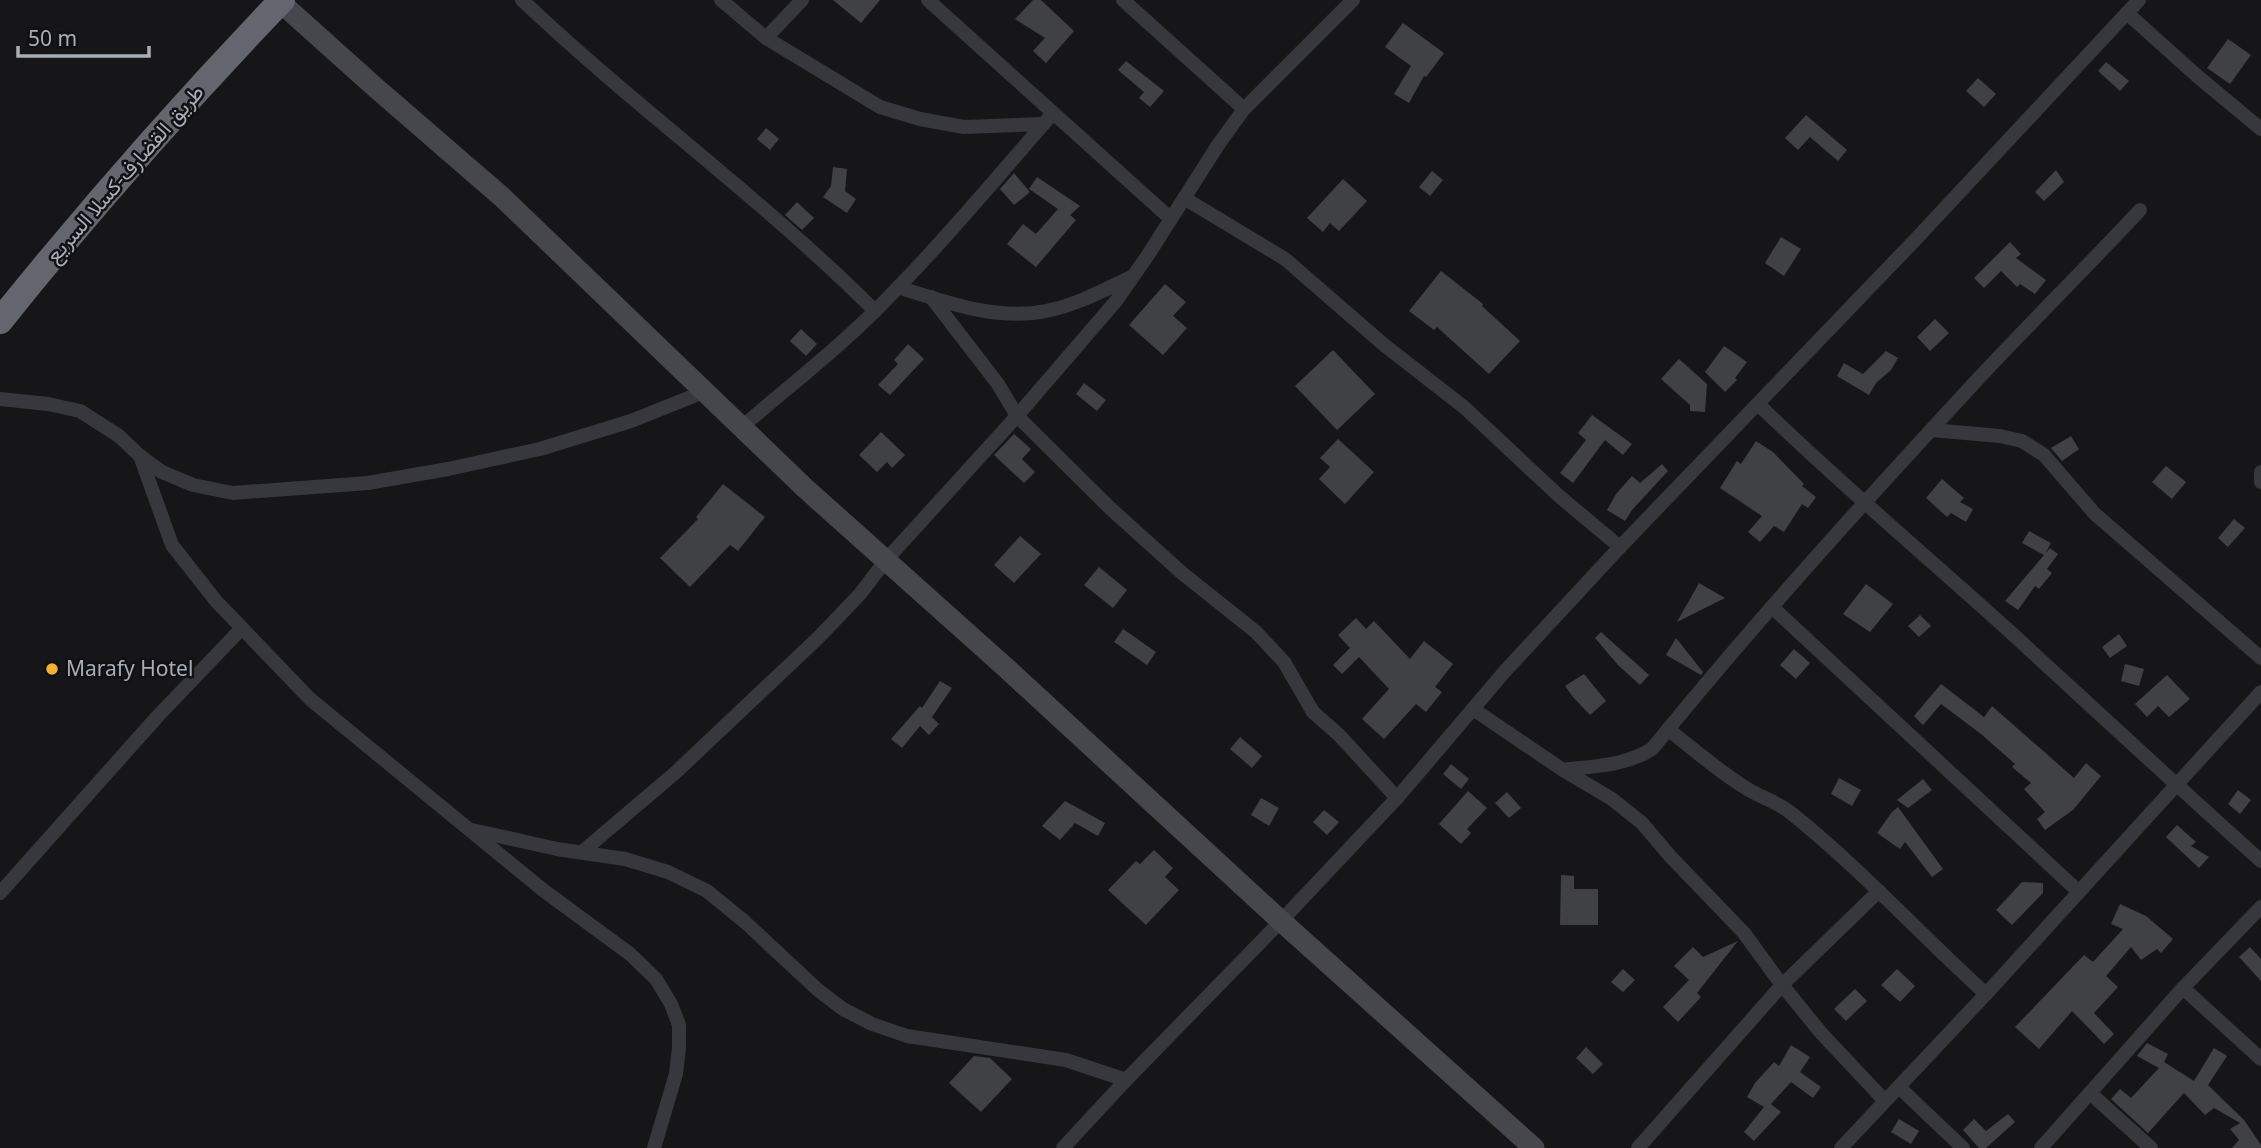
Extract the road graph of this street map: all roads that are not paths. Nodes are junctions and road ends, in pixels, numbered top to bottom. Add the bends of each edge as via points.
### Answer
1 (522, 0) edge
2 (721, 0) edge
3 (802, 0) edge
4 (928, 0) edge
5 (1123, 0) edge
6 (2139, 0) edge
7 (281, 1) edge
8 (1346, 3) edge
9 (2127, 13) junction
10 (766, 38) junction
11 (1244, 109) junction
12 (1053, 113) junction
13 (1043, 124) junction
14 (2261, 129) edge
15 (1184, 198) junction
16 (2140, 210) dead end
17 (1171, 219) junction
18 (1133, 276) junction
19 (898, 287) junction
20 (931, 297) junction
21 (875, 311) junction
22 (0, 321) edge
23 (706, 391) junction
24 (0, 399) edge
25 (1758, 404) junction
26 (1017, 416) junction
27 (743, 426) junction
28 (1931, 430) junction
29 (140, 456) junction
30 (2261, 472) edge
31 (2261, 482) edge
32 (1865, 504) junction
33 (1620, 547) junction
34 (886, 560) junction
35 (1773, 608) junction
36 (242, 628) junction
37 (2261, 658) edge
38 (2261, 692) edge
39 (1473, 709) junction
40 (1668, 729) junction
41 (1563, 770) junction
42 (2176, 786) junction
43 (1396, 798) junction
44 (467, 829) junction
45 (582, 852) junction
46 (2261, 861) edge
47 (1879, 891) junction
48 (2079, 892) junction
49 (0, 893) edge
50 (2261, 907) edge
51 (1281, 921) junction
52 (1782, 985) junction
53 (2182, 988) junction
54 (1986, 994) junction
55 (2261, 1059) edge
56 (1126, 1080) junction
57 (1899, 1087) junction
58 (2090, 1093) junction
59 (1885, 1101) junction
60 (654, 1148) edge
61 (1063, 1148) edge
62 (1534, 1148) edge
63 (1638, 1148) edge
64 (1841, 1148) edge
65 (1963, 1148) edge
66 (2041, 1148) edge
67 (2151, 1148) edge

1 - 21 street via 577,52 817,254
2 - 10 street
3 - 10 street
4 - 12 street
5 - 11 street
6 - 9 street
7 - 22 highway, طريق القضارف-كسلا السريع via 149,144
7 - 23 street via 502,197
8 - 11 street
9 - 14 street
9 - 25 street
10 - 13 street via 880,107 964,127
11 - 15 street
12 - 13 street
12 - 17 street
13 - 19 street
15 - 17 street
15 - 33 street via 1285,259 1465,408
16 - 28 street
17 - 18 street
18 - 20 street via 1045,312 978,310
18 - 26 street
19 - 20 street
19 - 21 street
20 - 26 street
21 - 27 street
23 - 27 street
23 - 29 street via 631,421 540,449 368,483 233,493 193,485
24 - 29 street via 80,411
25 - 32 street
25 - 33 street
26 - 34 street
26 - 43 street via 1121,518 1256,632 1284,662 1313,712
27 - 34 street
28 - 32 street
28 - 37 street via 2022,441 2044,456 2095,514
29 - 36 street via 172,545
30 - 31 street
32 - 35 street
32 - 42 street
33 - 39 street
34 - 45 street via 810,646 675,773
34 - 51 street
35 - 40 street
35 - 48 street
36 - 44 street via 310,699
36 - 49 street
38 - 42 street
39 - 41 street
39 - 43 street
40 - 41 street via 1652,750 1637,758
40 - 47 street via 1714,767 1787,809
41 - 52 street via 1642,823 1744,933
42 - 46 street
42 - 48 street
43 - 51 street
44 - 45 street
44 - 60 street via 630,954 656,979 671,1004 679,1025 676,1074
45 - 56 street via 668,872 707,891 818,990 872,1024 907,1035 1066,1060
47 - 52 street
47 - 54 street
48 - 54 street
50 - 53 street
51 - 56 street
51 - 62 street
52 - 59 street
52 - 63 street
53 - 55 street
53 - 58 street
54 - 57 street
56 - 61 street
57 - 59 street
57 - 65 street
58 - 66 street
58 - 67 street
59 - 64 street

